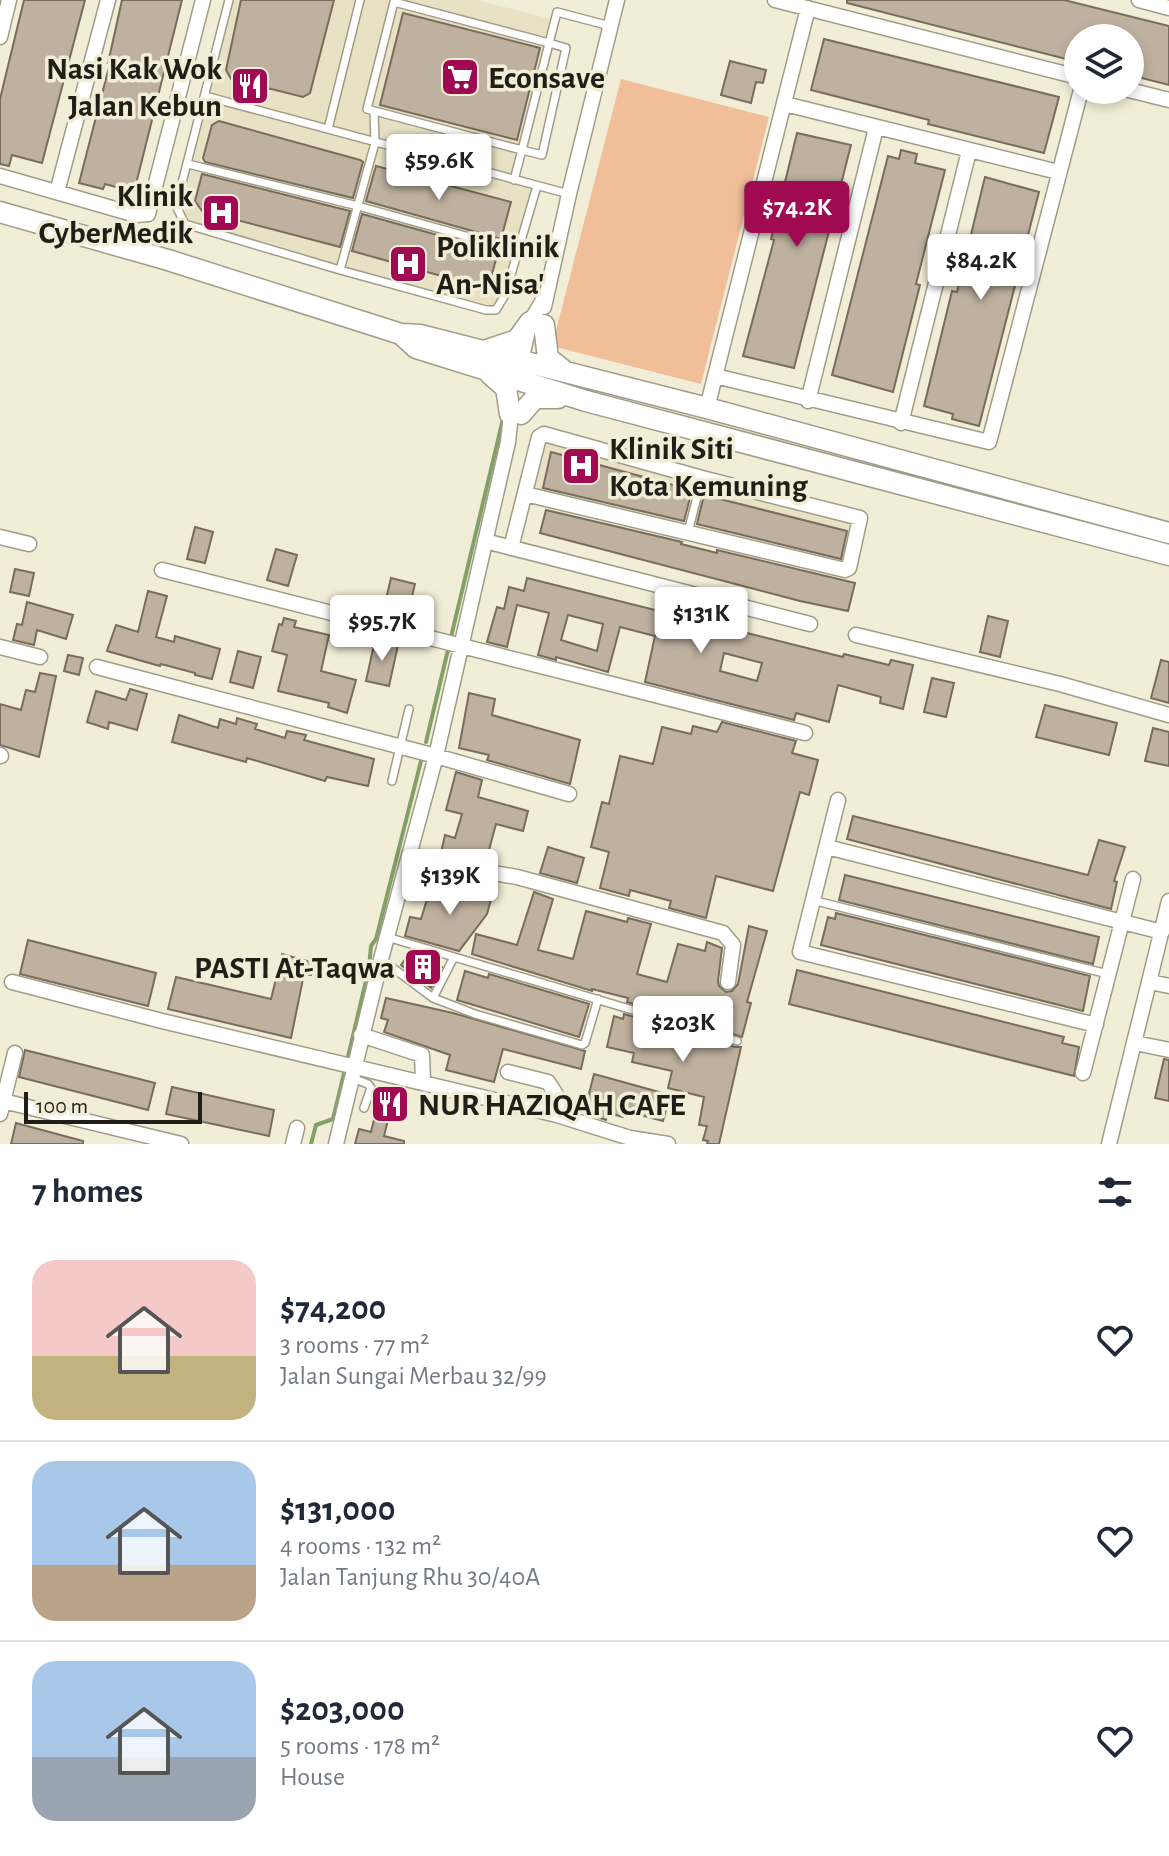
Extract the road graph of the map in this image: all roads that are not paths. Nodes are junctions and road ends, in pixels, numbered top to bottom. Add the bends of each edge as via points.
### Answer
1 (9, 0) edge
2 (108, 0) edge
3 (203, 0) edge
4 (229, 0) edge
5 (360, 0) edge
6 (617, 0) edge
7 (775, 0) edge
8 (1139, 0) edge
9 (1160, 4) edge
10 (808, 8) junction
11 (610, 26) junction
12 (0, 37) edge
13 (549, 43) junction
14 (1064, 73) edge
15 (1144, 94) edge
16 (205, 96) junction
17 (1169, 100) edge
18 (785, 104) junction
19 (1077, 104) edge
20 (374, 111) junction
21 (876, 128) junction
22 (328, 129) junction
23 (375, 143) junction
24 (522, 150) junction
25 (969, 151) junction
26 (188, 164) junction
27 (1058, 172) junction
28 (0, 176) edge
29 (514, 180) junction
30 (537, 186) junction
31 (57, 192) junction
32 (569, 194) junction
33 (358, 206) junction
34 (0, 212) edge
35 (519, 251) junction
36 (340, 270) junction
37 (537, 324) junction
38 (477, 358) junction
39 (525, 372) junction
40 (571, 374) junction
41 (715, 376) junction
42 (586, 401) junction
43 (808, 401) junction
44 (707, 408) junction
45 (515, 414) junction
46 (901, 423) junction
47 (702, 478) junction
48 (525, 494) junction
49 (688, 532) junction
50 (1169, 533) edge
51 (0, 537) edge
52 (485, 541) junction
53 (29, 544) dead end
54 (511, 548) junction
55 (1169, 555) edge
56 (162, 570) dead end
57 (810, 624) dead end
58 (856, 635) dead end
59 (452, 644) junction
60 (0, 647) edge
61 (40, 657) dead end
62 (97, 667) dead end
63 (409, 709) dead end
64 (1169, 715) edge
65 (805, 733) dead end
66 (400, 747) junction
67 (436, 756) junction
68 (392, 781) dead end
69 (569, 794) dead end
70 (838, 800) dead end
71 (827, 847) junction
72 (409, 858) junction
73 (1133, 879) dead end
74 (812, 900) junction
75 (1169, 901) edge
76 (1122, 921) junction
77 (1162, 932) junction
78 (387, 937) junction
79 (454, 957) junction
80 (381, 959) junction
81 (1108, 974) junction
82 (12, 982) dead end
83 (728, 982) dead end
84 (1150, 982) junction
85 (1169, 986) edge
86 (433, 998) junction
87 (598, 999) junction
88 (1096, 1025) junction
89 (361, 1035) junction
90 (737, 1041) dead end
91 (1135, 1043) junction
92 (1169, 1050) edge
93 (15, 1053) dead end
94 (350, 1068) junction
95 (508, 1072) dead end
96 (1083, 1073) dead end
97 (423, 1082) junction
98 (2, 1108) edge
99 (364, 1108) dead end
100 (557, 1115) junction
101 (297, 1128) dead end
102 (181, 1144) edge
103 (293, 1144) edge
104 (336, 1144) edge
105 (668, 1144) edge
106 (1109, 1144) edge

1 - 12 street
2 - 31 street
3 - 31 street via 148,214
4 - 16 lane
5 - 22 lane
6 - 11 street
7 - 10 street
8 - 9 street
10 - 14 street
10 - 18 street
11 - 13 lane via 557,12
11 - 32 street
13 - 20 lane via 394,2 367,109
13 - 24 lane
13 - 24 lane via 566,48 542,155
15 - 17 street
16 - 22 lane
16 - 26 lane
18 - 21 street
18 - 41 street
19 - 27 street
20 - 23 lane
20 - 24 lane
21 - 25 street
21 - 43 street
22 - 23 lane
23 - 29 lane
23 - 33 lane
24 - 29 lane
25 - 27 street
25 - 46 street
26 - 33 lane
26 - 36 lane via 176,206 185,224
27 - 46 street via 989,442
28 - 31 street
29 - 30 lane
30 - 32 lane
30 - 35 lane
32 - 37 street
33 - 35 lane
33 - 36 lane
34 - 38 main road via 401,334 420,335
35 - 36 lane via 496,310
37 - 38 main road via 510,344
37 - 39 street
37 - 40 main road via 548,358
38 - 39 main road
38 - 45 main road via 501,381
39 - 40 main road
39 - 42 main road
39 - 45 street
40 - 44 main road
41 - 43 street
41 - 44 street
42 - 45 main road via 539,397
42 - 55 main road
43 - 46 street
44 - 50 main road
45 - 52 street
47 - 48 street via 541,434
47 - 49 lane
47 - 49 street via 860,518 849,568
48 - 49 street
48 - 54 street
51 - 53 street
52 - 54 street
52 - 59 street
54 - 57 street
56 - 59 street
58 - 64 street
59 - 65 street
59 - 67 street
60 - 61 street
62 - 66 street
63 - 66 lane
66 - 67 street
66 - 68 lane
67 - 69 street
67 - 72 street
70 - 71 street
71 - 74 street
71 - 76 street
72 - 78 street
72 - 83 street via 517,877 723,933 733,945
73 - 76 street
74 - 81 lane
74 - 88 street via 800,952
75 - 77 street
76 - 77 street
76 - 81 street
77 - 84 street
78 - 79 lane
78 - 80 street
79 - 86 lane
79 - 87 lane
80 - 86 lane
80 - 89 street
81 - 88 street
82 - 94 street
84 - 85 street
84 - 91 street
86 - 87 lane via 582,1045
87 - 90 lane
88 - 96 street
89 - 94 street
89 - 97 street via 422,1055
91 - 92 street
91 - 106 street
93 - 98 street
94 - 97 street
94 - 99 lane via 371,1088
94 - 104 street
95 - 100 street via 548,1082 557,1096
97 - 100 street
98 - 102 street
100 - 105 street
101 - 103 street

